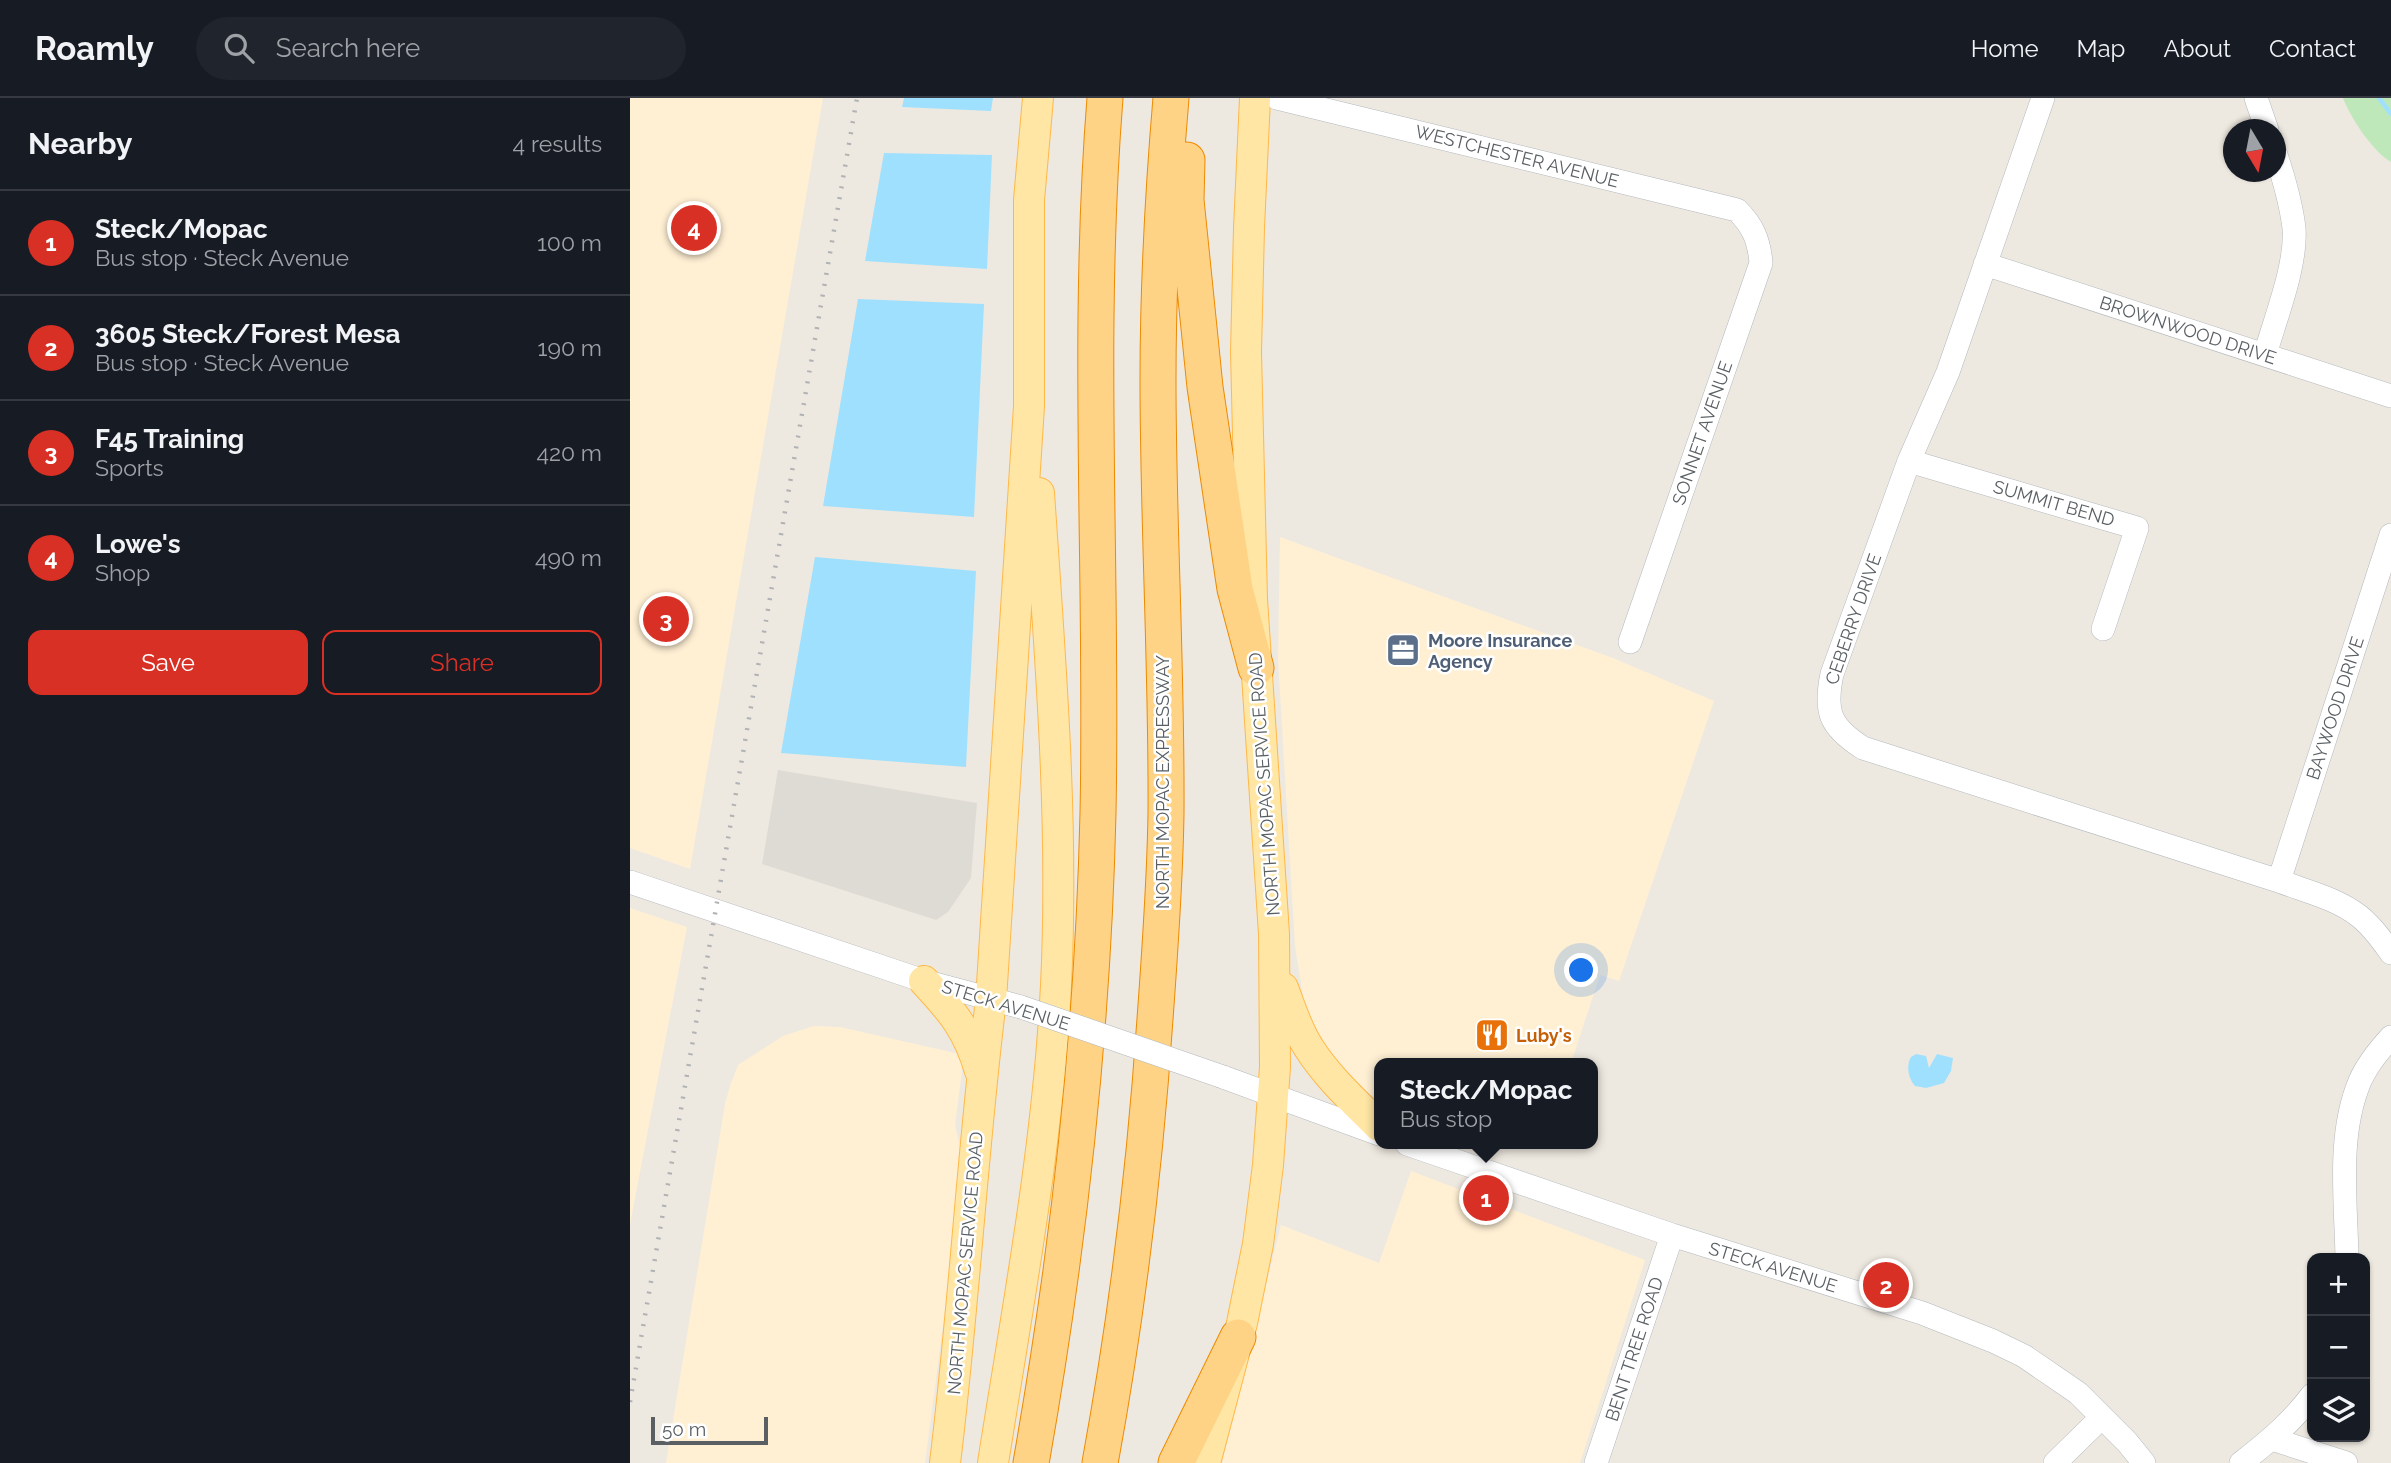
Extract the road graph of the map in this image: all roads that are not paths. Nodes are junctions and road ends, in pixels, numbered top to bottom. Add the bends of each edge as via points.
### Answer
1 (1038, 98) edge
2 (1105, 98) edge
3 (1125, 98) edge
4 (1153, 98) edge
5 (1171, 98) edge
6 (1189, 98) edge
7 (1255, 98) edge
8 (1277, 98) edge
9 (2043, 98) edge
10 (2256, 98) edge
11 (2263, 119) edge
12 (2285, 182) edge
13 (1751, 224) joint
14 (1985, 264) junction
15 (2265, 355) junction
16 (2391, 396) edge
17 (1029, 406) junction
18 (1909, 461) junction
19 (2391, 535) edge
20 (2103, 629) dead end
21 (1630, 642) dead end
22 (1256, 668) junction
23 (2279, 881) junction
24 (630, 882) edge
25 (2391, 953) edge
26 (1275, 964) junction
27 (924, 981) junction
28 (991, 1000) junction
29 (2391, 1037) edge
30 (981, 1077) junction
31 (1274, 1096) junction
32 (1374, 1121) edge
33 (1374, 1132) edge
34 (1422, 1149) edge
35 (1672, 1235) junction
36 (2347, 1253) edge
37 (1238, 1337) junction
38 (2307, 1402) edge
39 (2102, 1417) junction
40 (2272, 1439) junction
41 (945, 1463) edge
42 (993, 1463) edge
43 (1031, 1463) edge
44 (1052, 1463) edge
45 (1080, 1463) edge
46 (1100, 1463) edge
47 (1176, 1463) edge
48 (1205, 1463) edge
49 (1596, 1463) edge
50 (2056, 1463) edge
51 (2144, 1463) edge
52 (2242, 1463) edge
53 (2346, 1463) edge

1 - 17 main road, NORTH MOPAC SERVICE ROAD via 1029,200
2 - 43 highway via 1097,245 1094,946 1069,1218
3 - 44 highway via 1117,279 1119,764 1115,908 1089,1225
4 - 45 highway via 1144,260 1143,897 1118,1202
5 - 46 highway, NORTH MOPAC EXPRESSWAY via 1160,260 1158,381 1166,814 1160,950 1136,1227
6 - 22 highway via 1186,200 1205,387 1235,589
7 - 22 main road, NORTH MOPAC SERVICE ROAD via 1246,352
8 - 13 street, WESTCHESTER AVENUE via 1737,210
9 - 14 street, CEBERRY DRIVE
10 - 11 street
12 - 15 street via 2294,231 2293,256
13 - 21 street, SONNET AVENUE via 1761,263
14 - 15 street, BROWNWOOD DRIVE
14 - 18 street, CEBERRY DRIVE via 1948,372
15 - 16 street, BROWNWOOD DRIVE
17 - 28 main road, NORTH MOPAC SERVICE ROAD
17 - 42 main road via 1045,586 1058,836 1058,938 1043,1143
18 - 20 street, SUMMIT BEND via 2137,527
18 - 23 street, CEBERRY DRIVE via 1832,674 1828,711 1842,734 1863,748
19 - 23 street, BAYWOOD DRIVE
22 - 26 main road, NORTH MOPAC SERVICE ROAD
23 - 25 street, CEBERRY DRIVE via 2359,916
24 - 27 street, STECK AVENUE
26 - 31 main road, NORTH MOPAC SERVICE ROAD
26 - 32 main road via 1309,1048
27 - 28 street, STECK AVENUE
27 - 30 main road via 962,1027
28 - 30 main road, NORTH MOPAC SERVICE ROAD
28 - 31 street, STECK AVENUE, bridge
29 - 36 street via 2360,1081 2349,1121
30 - 41 main road, NORTH MOPAC SERVICE ROAD
31 - 33 street, STECK AVENUE
31 - 37 main road, NORTH MOPAC SERVICE ROAD via 1258,1244
34 - 35 street, STECK AVENUE
35 - 39 street, STECK AVENUE via 1922,1313 1993,1341 2078,1393
35 - 49 street, BENT TREE ROAD
37 - 47 highway
37 - 48 main road, NORTH MOPAC SERVICE ROAD
38 - 40 street
39 - 50 street
39 - 51 street, STECK AVENUE
40 - 52 street
40 - 53 street

